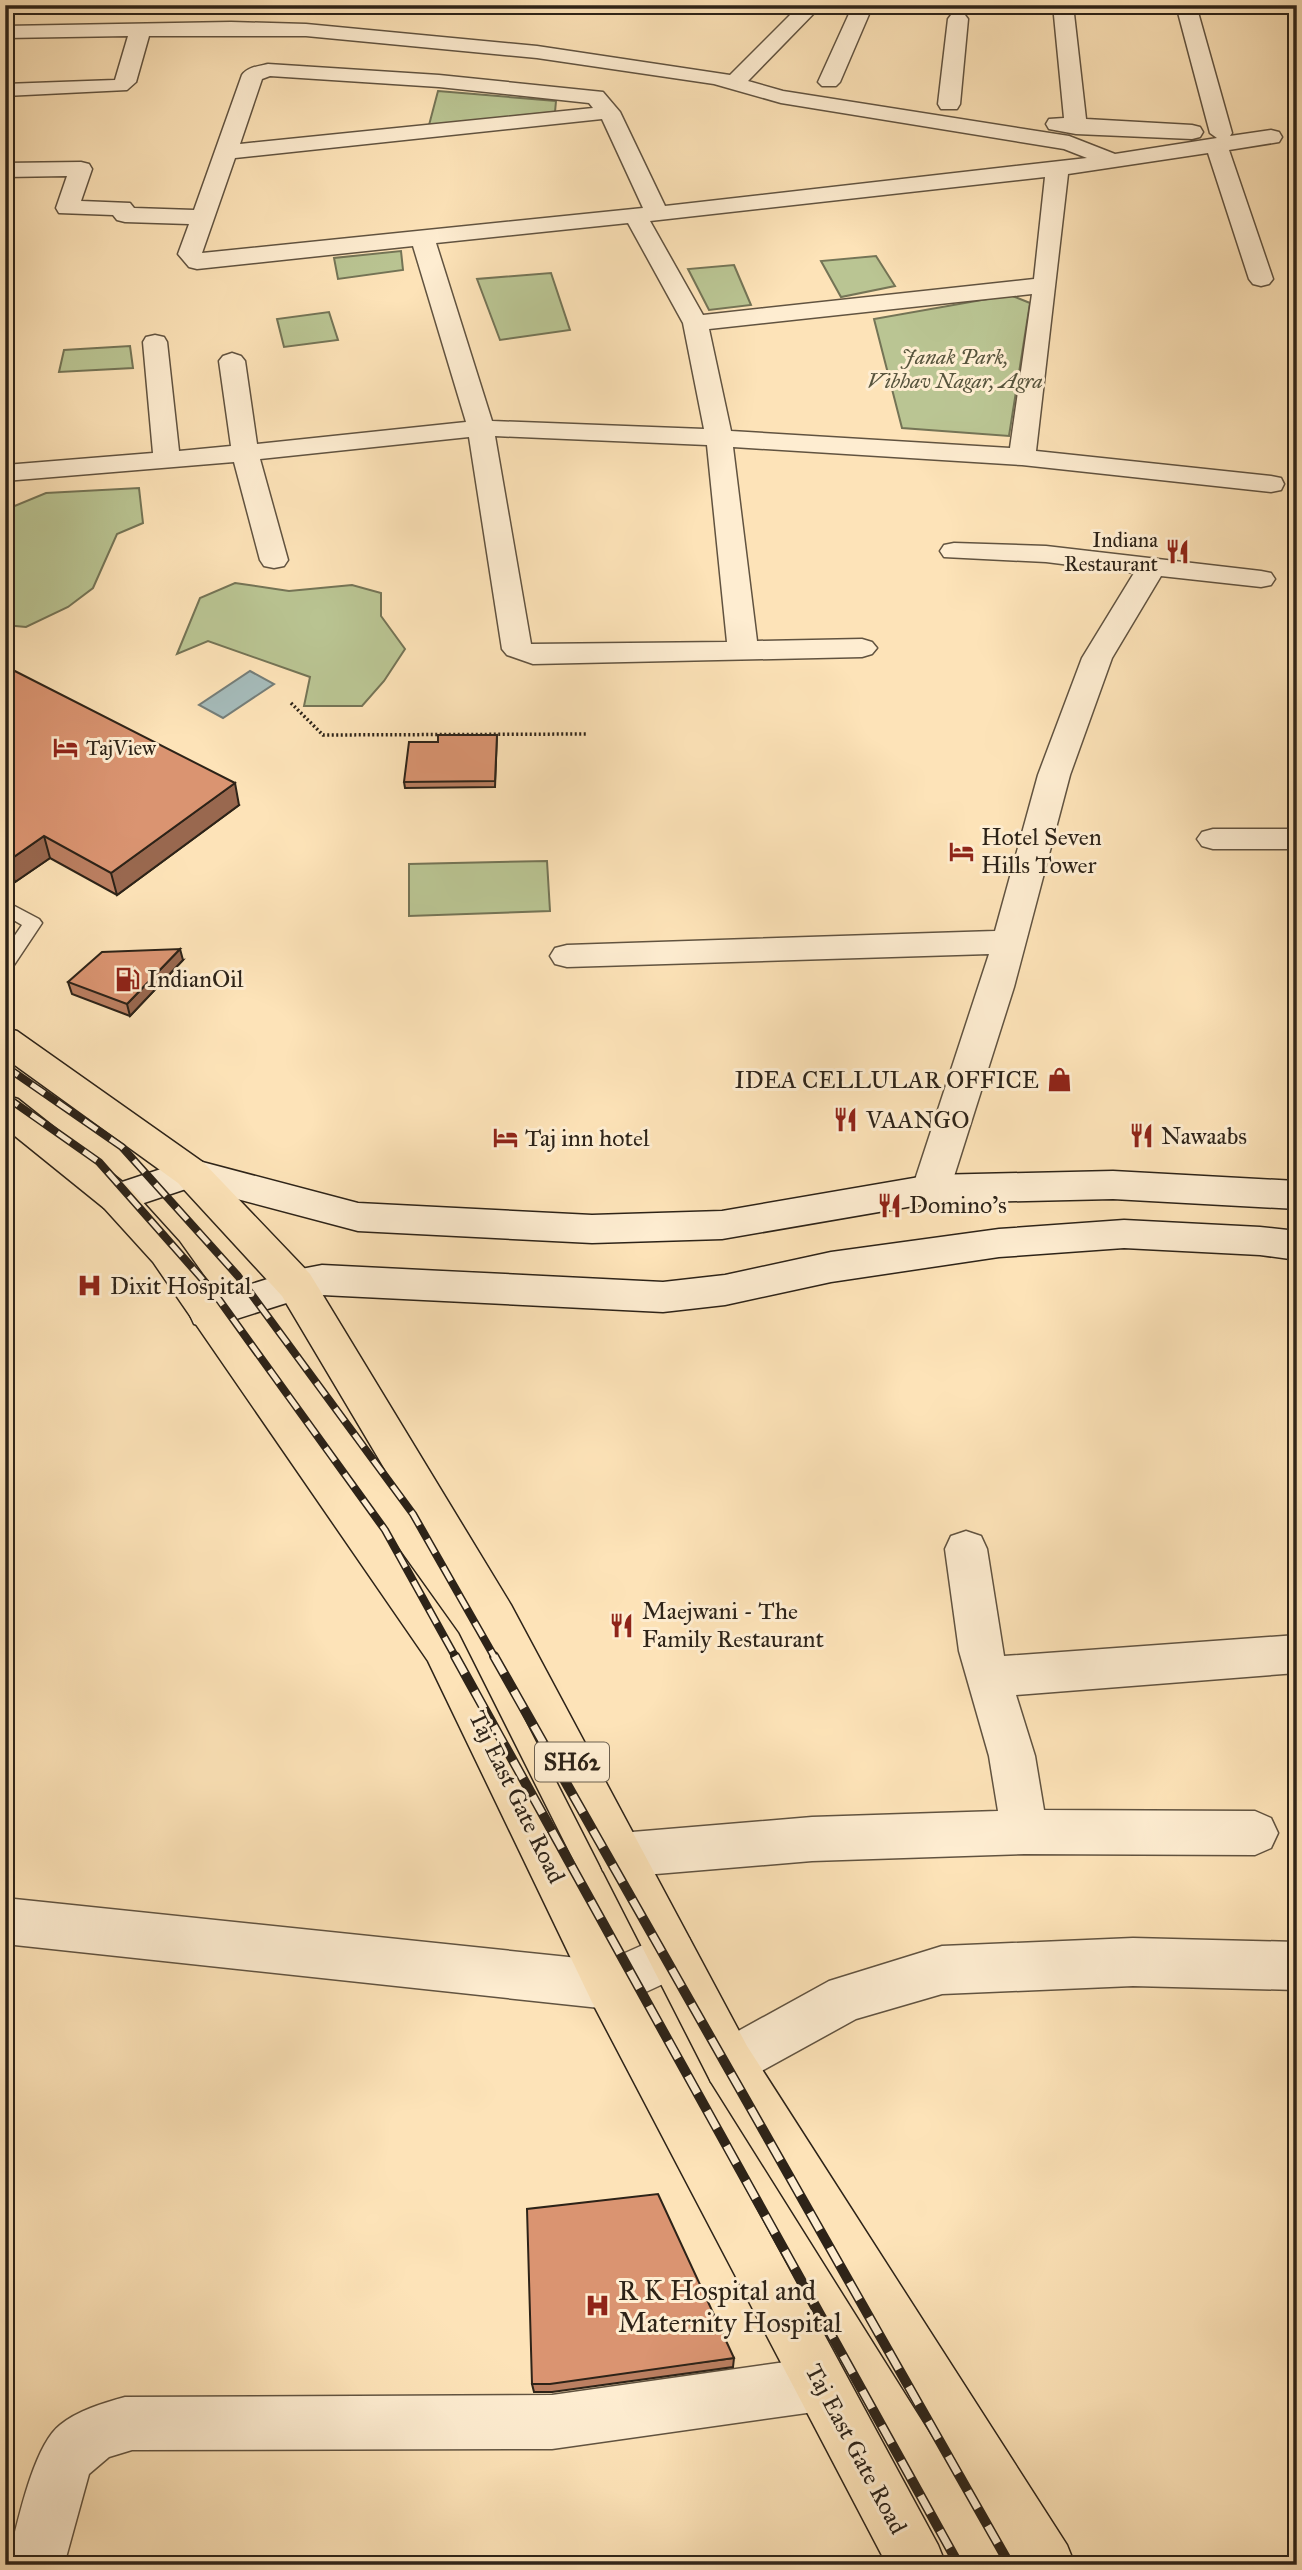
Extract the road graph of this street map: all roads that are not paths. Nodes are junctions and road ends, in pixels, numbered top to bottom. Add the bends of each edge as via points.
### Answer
1 (200, 5) edge
2 (812, 5) edge
3 (863, 5) edge
4 (1063, 5) edge
5 (1186, 5) edge
6 (958, 19) dead end
7 (188, 29) junction
8 (140, 30) junction
9 (5, 32) edge
10 (716, 78) junction
11 (739, 78) junction
12 (829, 82) junction
13 (856, 87) dead end
14 (5, 90) edge
15 (882, 92) dead end
16 (949, 104) junction
17 (609, 112) junction
18 (1076, 127) junction
19 (1297, 137) edge
20 (1218, 139) junction
21 (224, 152) junction
22 (1112, 162) junction
23 (1056, 169) junction
24 (5, 170) edge
25 (647, 214) junction
26 (202, 217) junction
27 (422, 236) junction
28 (1261, 279) dead end
29 (1045, 285) junction
30 (695, 323) junction
31 (155, 342) dead end
32 (232, 361) dead end
33 (481, 428) junction
34 (719, 438) junction
35 (245, 453) junction
36 (1022, 457) junction
37 (167, 460) junction
38 (5, 473) edge
39 (1271, 484) dead end
40 (954, 551) dead end
41 (274, 560) dead end
42 (1153, 565) junction
43 (1261, 579) dead end
44 (862, 648) dead end
45 (743, 651) junction
46 (1213, 839) dead end
47 (1297, 839) edge
48 (5, 907) edge
49 (1009, 942) junction
50 (567, 956) dead end
51 (5, 964) edge
52 (5, 1040) edge
53 (5, 1108) edge
54 (191, 1173) junction
55 (931, 1189) junction
56 (1297, 1195) edge
57 (117, 1198) junction
58 (1297, 1246) edge
59 (296, 1285) junction
60 (208, 1313) junction
61 (966, 1549) dead end
62 (1297, 1654) edge
63 (988, 1676) junction
64 (1024, 1832) junction
65 (1255, 1833) dead end
66 (620, 1855) junction
67 (5, 1921) edge
68 (672, 1955) junction
69 (1297, 1966) edge
70 (608, 1985) junction
71 (729, 2064) junction
72 (821, 2384) junction
73 (35, 2565) edge
74 (918, 2565) edge
75 (1047, 2565) edge

1 - 7 street
2 - 11 street
3 - 12 street
4 - 18 street
5 - 20 street
6 - 16 street
7 - 8 street
7 - 10 street via 306,30 455,43
8 - 9 street
8 - 14 street via 120,86
10 - 11 street
10 - 22 street via 781,97 1069,143
11 - 12 street
12 - 13 street
15 - 16 street
16 - 18 street
17 - 21 street
17 - 21 street via 591,96 262,71 253,75
17 - 25 street
18 - 20 street
19 - 20 street
20 - 22 street
20 - 28 street
21 - 26 street
22 - 23 street
23 - 25 street
23 - 29 street
24 - 26 street via 81,169 67,208 122,208 125,215
25 - 27 street
25 - 30 street
26 - 27 street via 190,254 197,262
27 - 33 street
29 - 30 street
29 - 36 street
30 - 34 street
31 - 37 street
32 - 35 street
33 - 34 street
33 - 35 street
33 - 45 street via 517,649 533,655
34 - 36 street
34 - 45 street
35 - 37 street
35 - 41 street
36 - 39 street
37 - 38 street
40 - 42 street
42 - 43 street
42 - 49 street via 1097,658 1054,775
44 - 45 street
46 - 47 street
48 - 51 lane via 33,923
49 - 50 street
49 - 55 street
52 - 54 main road, SH62
53 - 57 main road, Taj East Gate Road / SH62
54 - 55 street via 358,1217 592,1228 722,1225
54 - 57 street
54 - 59 main road, SH62
55 - 56 street via 1113,1185
57 - 60 main road, Taj East Gate Road / SH62 via 166,1252
58 - 59 street via 1124,1234 999,1242 663,1297 321,1280
59 - 60 street
59 - 66 main road, SH62 via 496,1618
60 - 70 main road, Taj East Gate Road / SH62 via 443,1647
61 - 63 street
62 - 63 street
63 - 64 street via 1012,1756
64 - 65 street
64 - 66 street via 812,1839
66 - 68 main road, SH62
67 - 70 street
68 - 70 street
68 - 71 main road, SH62
69 - 71 street via 1133,1962 942,1970 846,1998
70 - 72 main road, Taj East Gate Road / SH62
71 - 75 main road, SH62
72 - 73 street via 552,2422 132,2423 98,2433 75,2448 62,2470
72 - 74 main road, Taj East Gate Road / SH62

